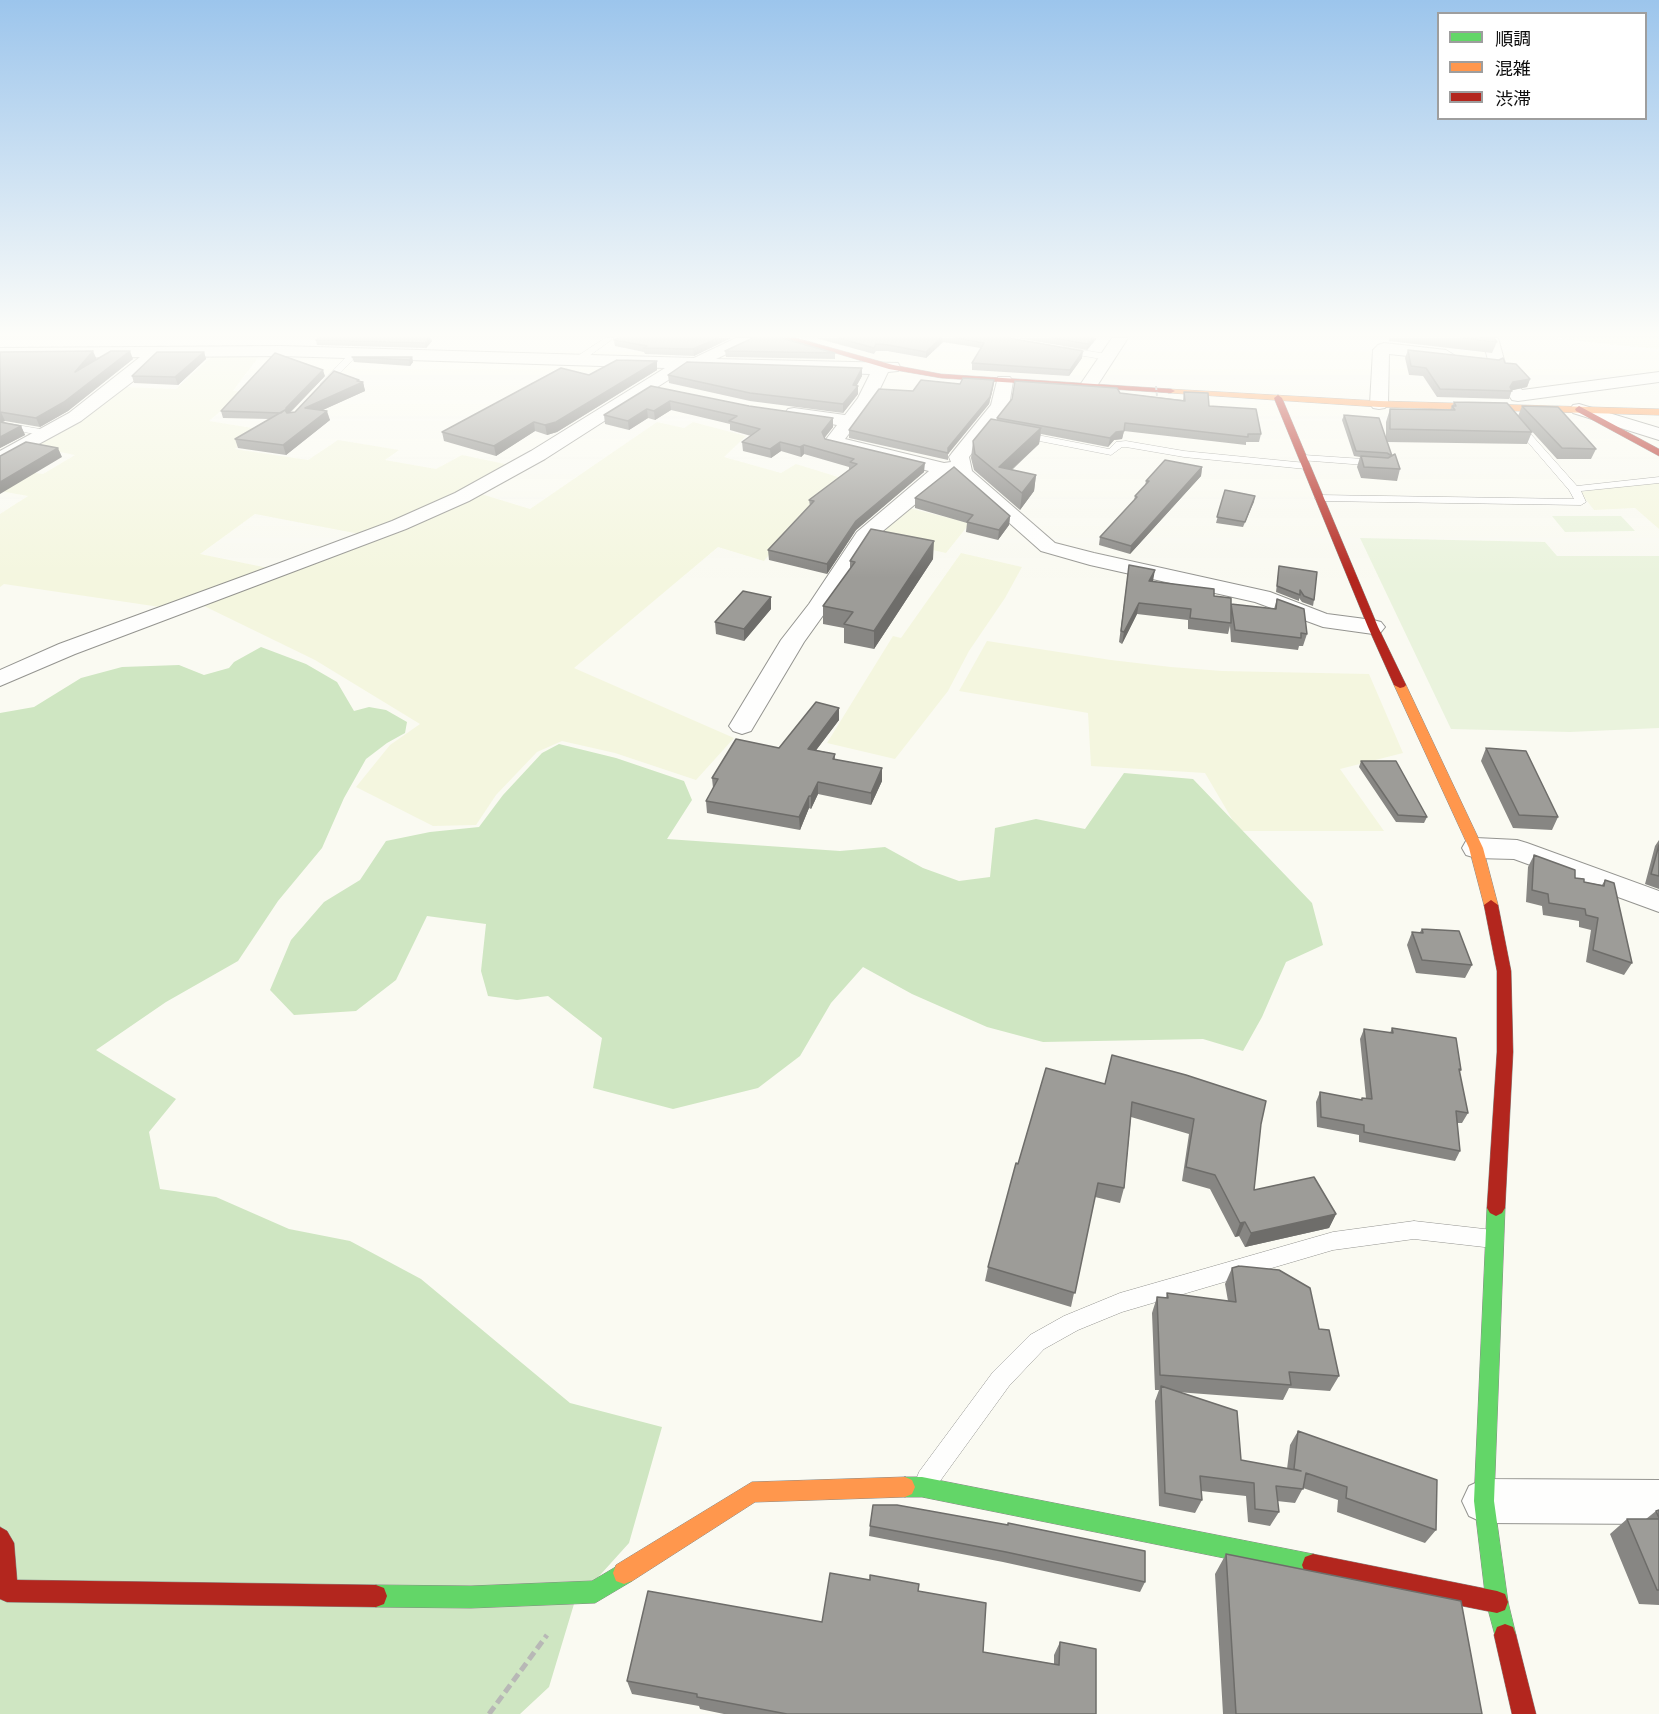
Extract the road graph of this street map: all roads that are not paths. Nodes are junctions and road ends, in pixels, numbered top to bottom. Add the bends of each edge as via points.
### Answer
1 (73, 418) edge
2 (604, 418) edge
3 (829, 418) edge
4 (852, 418) edge
5 (995, 418) edge
6 (1286, 418) edge
7 (1512, 418) edge
8 (1595, 418) edge
9 (1608, 418) edge
10 (850, 421) junction
11 (5, 426) edge
12 (46, 433) junction
13 (1016, 434) edge
14 (1659, 434) edge
15 (1659, 453) edge
16 (0, 459) edge
17 (1305, 462) junction
18 (1385, 464) edge
19 (952, 467) junction
20 (1659, 480) edge
21 (1574, 489) junction
22 (1319, 498) junction
23 (1373, 627) junction
24 (0, 679) edge
25 (742, 726) dead end
26 (1476, 848) junction
27 (1659, 902) edge
28 (1494, 1239) junction
29 (922, 1487) junction
30 (1484, 1501) junction
31 (1659, 1502) edge
32 (0, 1538) edge
33 (1497, 1602) junction
34 (1524, 1714) edge

1 - 12 street
2 - 24 street via 462,496 399,525 67,649
3 - 10 street
4 - 10 street
5 - 19 street via 989,430
6 - 17 street
7 - 21 lane
8 - 15 street
9 - 14 street
10 - 19 street via 833,442
11 - 12 lane
12 - 16 street
13 - 17 lane via 1111,452 1119,444 1126,444 1184,454
17 - 18 lane
17 - 22 street
19 - 23 street via 1048,547 1262,597 1323,620
19 - 25 street via 864,536 793,639
20 - 21 lane
21 - 22 lane via 1581,502
22 - 23 street
23 - 26 street
26 - 27 street via 1517,850
26 - 28 street via 1504,972 1505,1052
28 - 29 lane via 1413,1230 1332,1241 1120,1302 1071,1323 1037,1342 1002,1380
28 - 30 street
29 - 32 street via 752,1492 595,1592 577,1593 471,1597 7,1591
29 - 33 street
30 - 31 street
30 - 33 street
33 - 34 street

